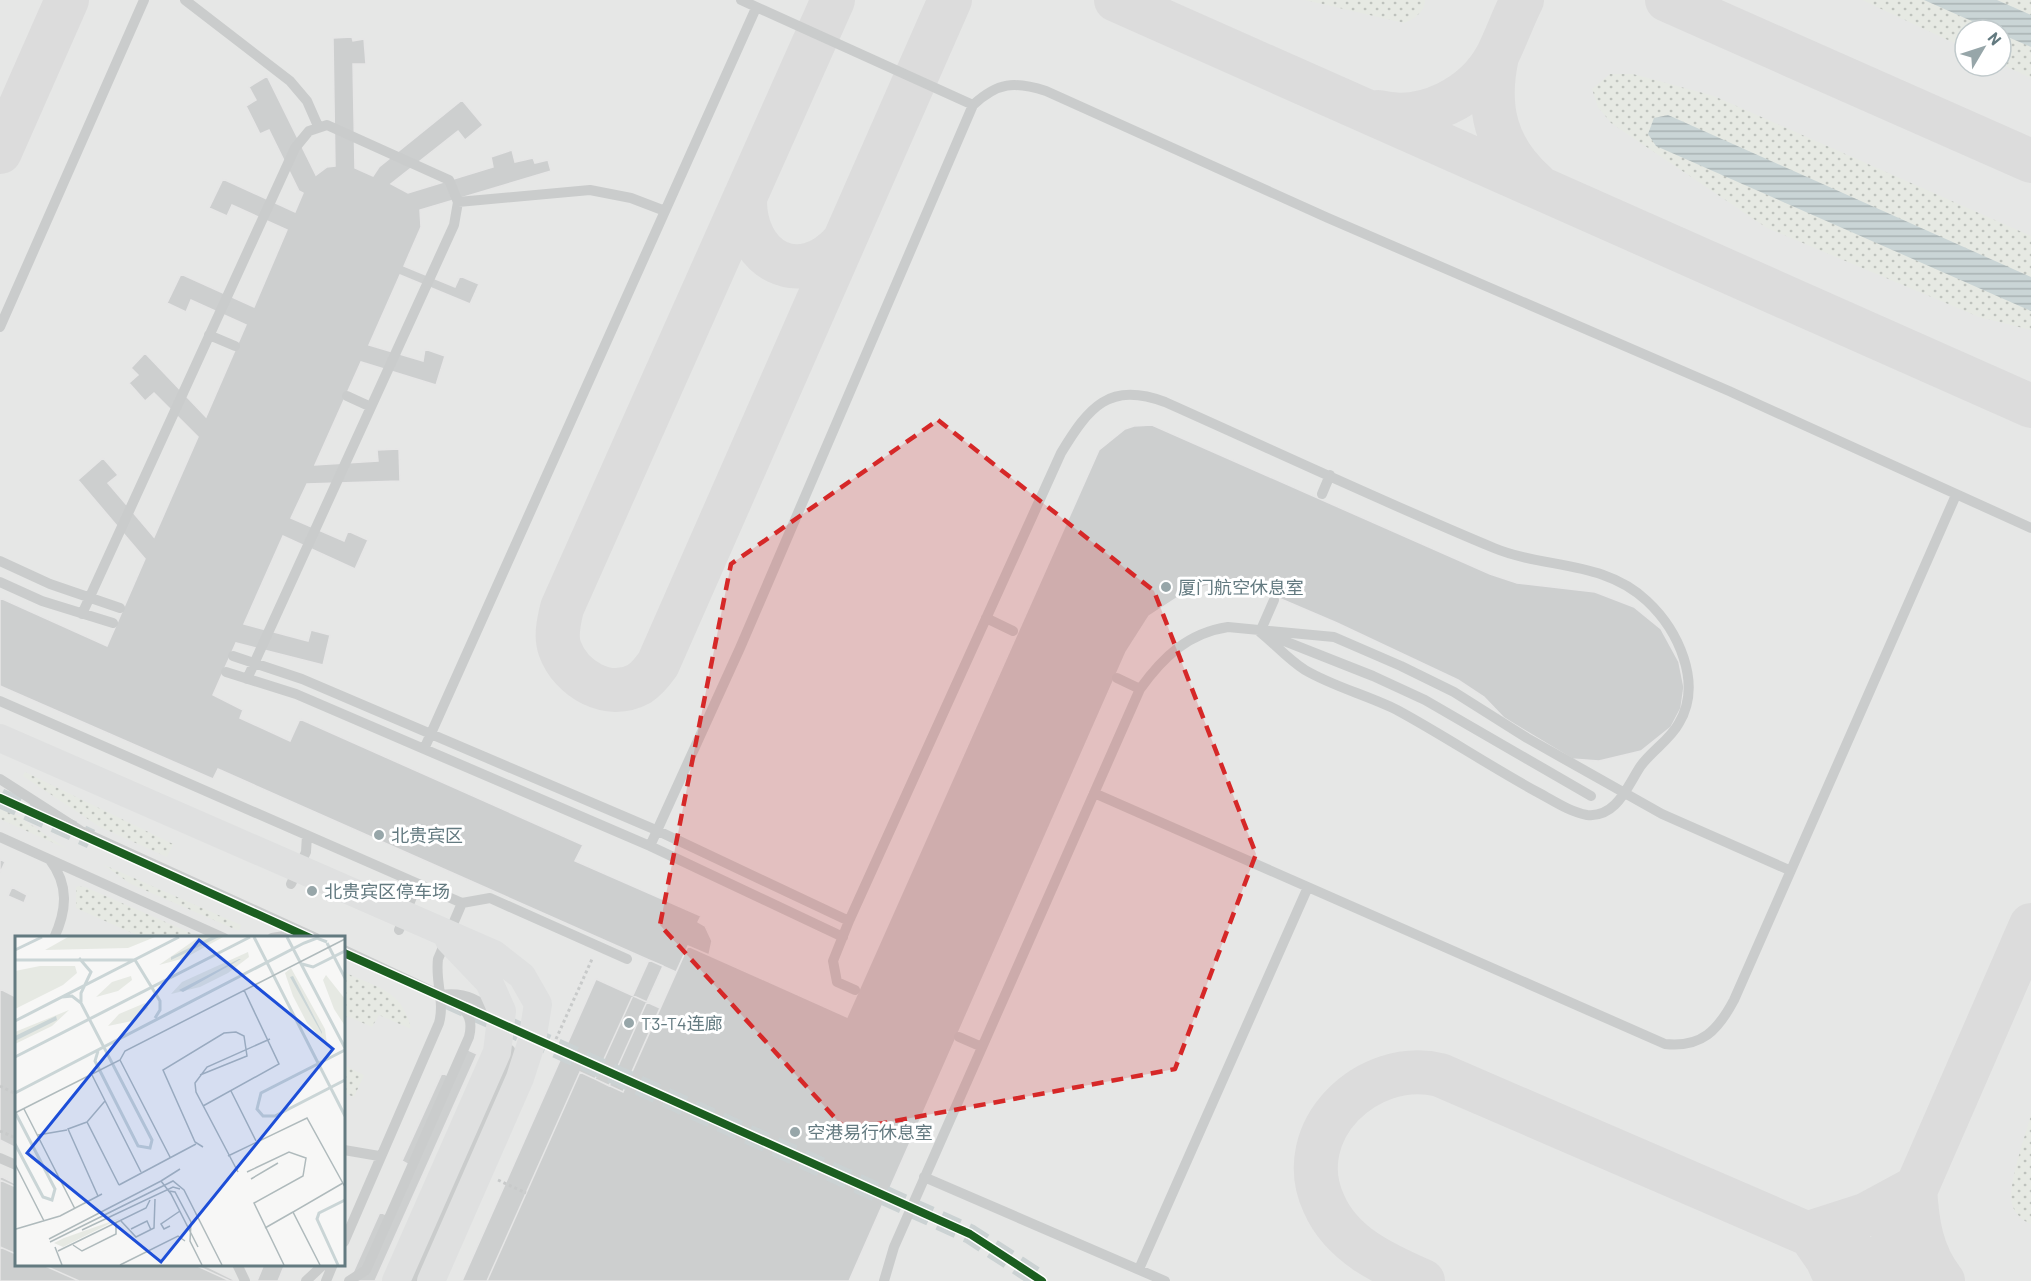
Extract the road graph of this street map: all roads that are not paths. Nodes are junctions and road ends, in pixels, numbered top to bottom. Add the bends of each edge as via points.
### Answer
1 (144, 0) edge
2 (185, 0) edge
3 (741, 0) edge
4 (756, 8) junction
5 (974, 105) junction
6 (318, 126) junction
7 (458, 202) junction
8 (665, 211) junction
9 (0, 327) edge
10 (209, 335) junction
11 (235, 346) dead end
12 (347, 396) dead end
13 (371, 407) junction
14 (1330, 475) junction
15 (1322, 494) dead end
16 (1956, 495) junction
17 (2031, 528) edge
18 (0, 561) edge
19 (0, 582) edge
20 (90, 598) junction
21 (1274, 600) dead end
22 (120, 608) dead end
23 (82, 614) junction
24 (986, 618) junction
25 (113, 624) dead end
26 (1013, 631) dead end
27 (1260, 632) junction
28 (233, 656) dead end
29 (254, 663) junction
30 (226, 672) dead end
31 (1117, 678) dead end
32 (247, 679) junction
33 (1140, 688) junction
34 (0, 701) edge
35 (431, 734) junction
36 (0, 738) edge
37 (424, 749) junction
38 (0, 779) edge
39 (1625, 792) junction
40 (1094, 794) junction
41 (1591, 796) dead end
42 (656, 831) junction
43 (307, 835) junction
44 (0, 837) edge
45 (13, 843) junction
46 (650, 846) junction
47 (0, 848) edge
48 (49, 859) junction
49 (1790, 870) junction
50 (291, 884) dead end
51 (417, 884) junction
52 (1308, 887) junction
53 (462, 903) junction
54 (849, 921) junction
55 (399, 930) dead end
56 (440, 931) junction
57 (305, 933) junction
58 (55, 936) edge
59 (220, 936) edge
60 (285, 936) edge
61 (312, 936) edge
62 (843, 937) junction
63 (347, 953) edge
64 (627, 959) dead end
65 (855, 990) dead end
66 (442, 994) junction
67 (959, 1037) dead end
68 (982, 1047) junction
69 (345, 1150) edge
70 (379, 1156) junction
71 (0, 1158) edge
72 (15, 1165) edge
73 (924, 1177) junction
74 (345, 1240) edge
75 (238, 1266) edge
76 (322, 1266) edge
77 (332, 1266) edge
78 (1139, 1269) junction
79 (245, 1281) edge
80 (306, 1281) edge
81 (326, 1281) edge
82 (349, 1281) edge
83 (396, 1281) edge
84 (414, 1281) edge
85 (430, 1281) edge
86 (884, 1281) edge
87 (1165, 1281) edge

1 - 9 lane
2 - 6 lane via 290,81 307,101
3 - 4 lane
4 - 5 lane
4 - 8 lane
5 - 16 lane via 988,92 1006,85 1046,90 1328,219 1729,391
5 - 42 lane via 740,648
6 - 7 lane via 327,125 449,180
6 - 10 lane via 295,148
7 - 8 lane via 590,190 630,198
7 - 13 lane via 454,225
8 - 35 lane
10 - 11 lane
10 - 20 lane
12 - 13 lane
13 - 29 lane
14 - 15 lane
14 - 24 lane via 1146,394 1115,395 1090,413 1061,453
14 - 39 lane via 1497,549 1595,570 1646,600 1662,617 1676,639 1689,684 1686,704 1679,724 1641,765
16 - 17 lane
16 - 49 lane
18 - 20 lane
19 - 23 lane
20 - 22 lane
20 - 23 lane
21 - 27 lane
23 - 25 lane
24 - 26 lane
24 - 54 lane
27 - 33 lane via 1228,627 1189,640 1169,654
27 - 39 lane via 1334,637 1401,666 1454,692
27 - 39 lane via 1317,677 1393,708 1574,812 1601,815
27 - 41 lane via 1425,700
28 - 29 lane
29 - 32 lane
29 - 35 lane via 302,679
30 - 32 lane
31 - 33 lane
32 - 37 lane via 296,694
33 - 40 lane
34 - 43 lane
35 - 37 lane
35 - 42 lane
36 - 56 main road
37 - 46 lane
38 - 57 lane via 81,831
39 - 49 lane via 1662,814
40 - 52 lane
40 - 68 lane
42 - 46 lane
42 - 54 lane
43 - 50 lane via 306,852
43 - 51 lane
44 - 45 lane
45 - 47 lane
45 - 48 lane
46 - 62 lane
48 - 58 lane via 61,877 65,899 63,918
48 - 59 lane
49 - 52 lane via 1724,1018 1715,1030 1679,1046 1665,1044
51 - 53 lane
51 - 55 lane
52 - 78 lane
53 - 64 lane via 490,898
53 - 66 lane via 438,959
54 - 62 lane
56 - 83 main road via 489,982 502,1011 501,1021 497,1052
56 - 85 main road via 494,954 522,976 538,1004 520,1078
57 - 60 lane
57 - 61 lane
62 - 65 lane via 833,961 837,982
63 - 66 lane
66 - 70 lane via 439,1023
66 - 82 lane via 467,1012 471,1022 469,1037 366,1270
66 - 84 lane via 458,993 485,1005 502,1021 509,1035 510,1055
67 - 68 lane
68 - 73 lane
69 - 70 lane
70 - 74 lane
71 - 72 lane
73 - 78 lane
73 - 86 lane
75 - 79 lane
76 - 80 lane
77 - 81 lane
78 - 87 lane

